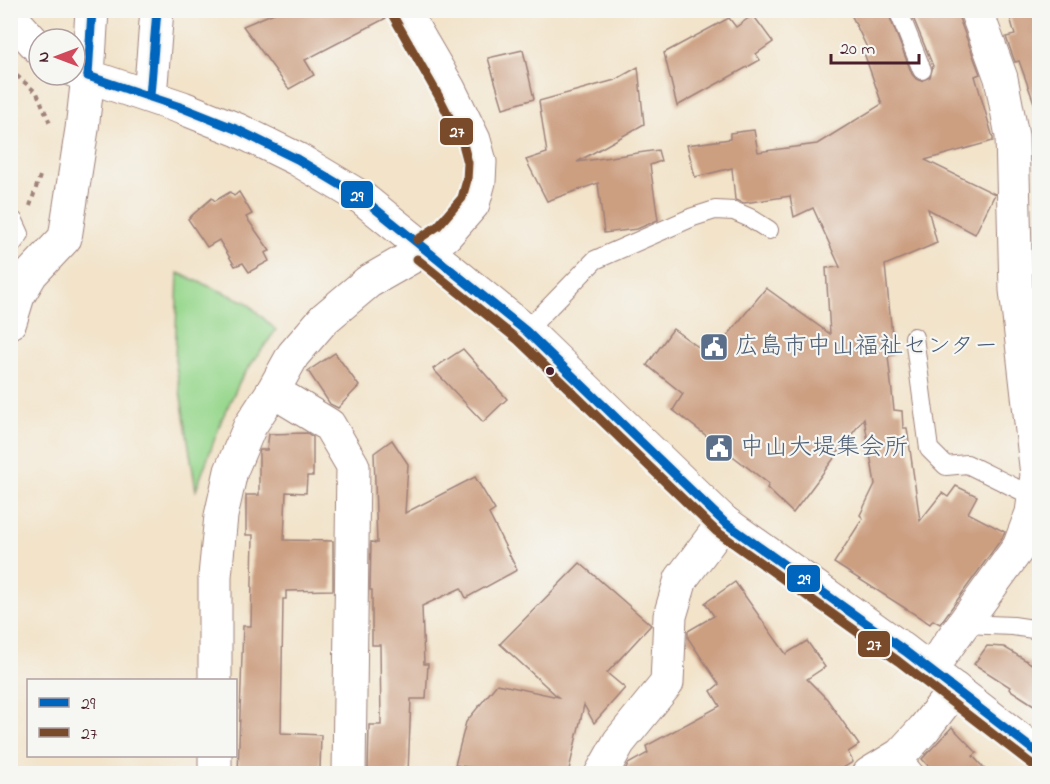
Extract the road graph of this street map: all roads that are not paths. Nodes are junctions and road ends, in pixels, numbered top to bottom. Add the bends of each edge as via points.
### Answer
1 (92, 10) edge
2 (157, 10) edge
3 (403, 10) edge
4 (898, 10) edge
5 (982, 14) edge
6 (10, 16) edge
7 (27, 35) edge
8 (87, 42) edge
9 (922, 70) dead end
10 (87, 75) edge
11 (82, 87) edge
12 (150, 96) junction
13 (769, 230) dead end
14 (424, 250) junction
15 (10, 322) edge
16 (526, 331) junction
17 (914, 337) dead end
18 (273, 391) junction
19 (1034, 497) junction
20 (724, 522) junction
21 (963, 624) junction
22 (1040, 630) edge
23 (215, 679) edge
24 (942, 679) junction
25 (1040, 755) edge
26 (214, 757) edge
27 (908, 764) edge
28 (214, 774) edge
29 (349, 774) edge
30 (601, 774) edge
31 (868, 774) edge

1 - 8 street
2 - 12 street
3 - 14 street via 454,99 480,162 473,204 446,235
4 - 9 lane
5 - 19 street via 1002,78 1012,136 1016,290 1037,475
6 - 7 street
10 - 12 street
11 - 15 street via 82,129 64,238 31,274 18,296
12 - 14 street via 238,130 297,159 362,198
13 - 16 lane via 734,211 715,210 693,216 595,260
14 - 16 street
14 - 18 street via 368,282 324,319 293,356
16 - 20 street
17 - 19 lane via 929,449 946,466 967,464
18 - 23 street via 242,444 221,516 215,576
18 - 29 street via 328,425 353,466
19 - 21 street via 1019,547
20 - 24 street
20 - 30 street via 681,579 670,616 667,683 619,742
21 - 22 lane
21 - 24 street
24 - 25 street
24 - 27 street
26 - 28 street
27 - 31 street

